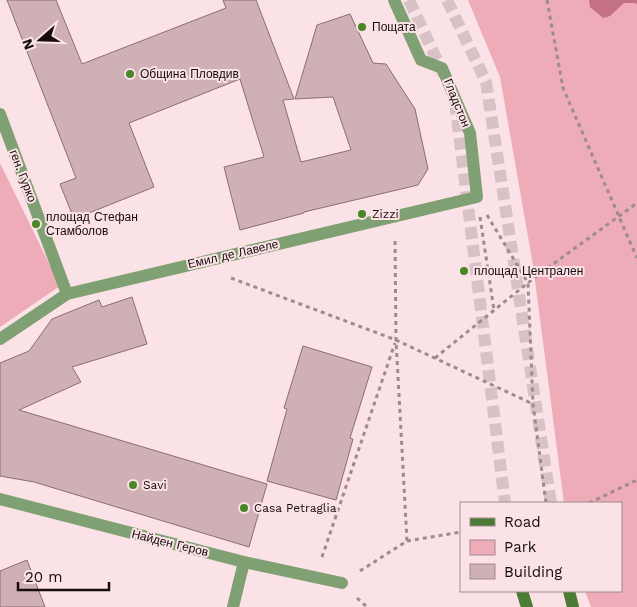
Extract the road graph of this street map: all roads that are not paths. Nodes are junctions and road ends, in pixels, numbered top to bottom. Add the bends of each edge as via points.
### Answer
1 (394, 0) edge
2 (0, 114) edge
3 (477, 197) joint
4 (67, 294) junction
5 (0, 339) edge
6 (0, 500) edge
7 (244, 562) junction
8 (342, 583) road end
9 (522, 592) edge
10 (569, 592) edge
11 (233, 607) edge
12 (527, 607) edge
13 (573, 607) edge

1 - 3 street, Гладстон via 421,60 442,68 470,133
2 - 4 street, ген. Гурко
3 - 4 street, Емил де Лавеле
4 - 5 street, Емил де Лавеле
6 - 7 street, Найден Геров
7 - 8 street, Найден Геров
7 - 11 street
9 - 12 main road
10 - 13 main road

